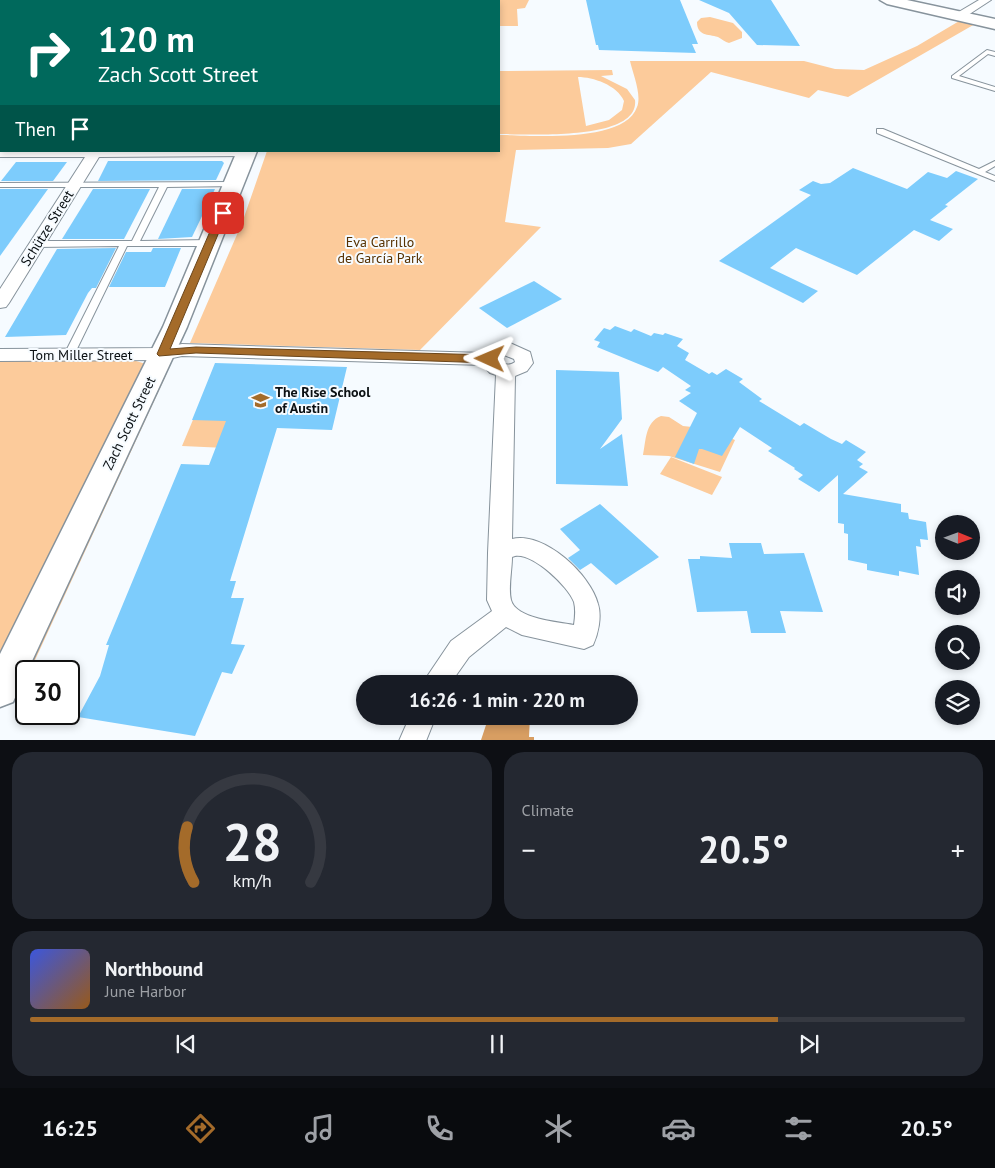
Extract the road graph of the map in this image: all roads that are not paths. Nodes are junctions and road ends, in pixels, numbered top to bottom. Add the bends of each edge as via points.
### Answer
1 (887, 0) edge
2 (986, 0) edge
3 (961, 15) junction
4 (995, 24) edge
5 (995, 54) edge
6 (995, 89) edge
7 (880, 131) dead end
8 (9, 152) edge
9 (95, 152) edge
10 (177, 152) edge
11 (247, 152) edge
12 (995, 163) edge
13 (979, 172) junction
14 (995, 179) edge
15 (164, 184) junction
16 (234, 184) junction
17 (0, 185) edge
18 (75, 185) junction
19 (211, 242) junction
20 (135, 243) junction
21 (37, 244) junction
22 (124, 244) junction
23 (2, 298) edge
24 (69, 354) junction
25 (163, 354) junction
26 (0, 355) edge
27 (499, 553) junction
28 (506, 614) junction
29 (441, 675) edge
30 (0, 691) edge
31 (419, 725) edge
32 (412, 740) edge

1 - 3 street
2 - 3 street
3 - 4 street
5 - 6 lane via 987,52 954,77
7 - 13 lane
8 - 9 street
9 - 10 street
9 - 18 street, Schütze Street
10 - 11 street
11 - 16 street, Zach Scott Street
12 - 13 lane
13 - 14 lane
15 - 16 lane
15 - 18 lane
15 - 20 lane
16 - 19 street, Zach Scott Street
17 - 18 lane
18 - 21 street, Schütze Street
19 - 20 lane
19 - 25 street, Zach Scott Street
20 - 22 lane
21 - 22 lane
21 - 23 street, Schütze Street
22 - 24 lane
24 - 25 street, Tom Miller Street
24 - 26 street, Tom Miller Street
25 - 27 street, Tom Miller Street via 189,350 498,365
25 - 30 street, Zach Scott Street
27 - 28 street via 499,600
27 - 28 street via 523,546 537,551 572,580 586,600 584,638 522,624
28 - 29 street via 460,648
31 - 32 street

